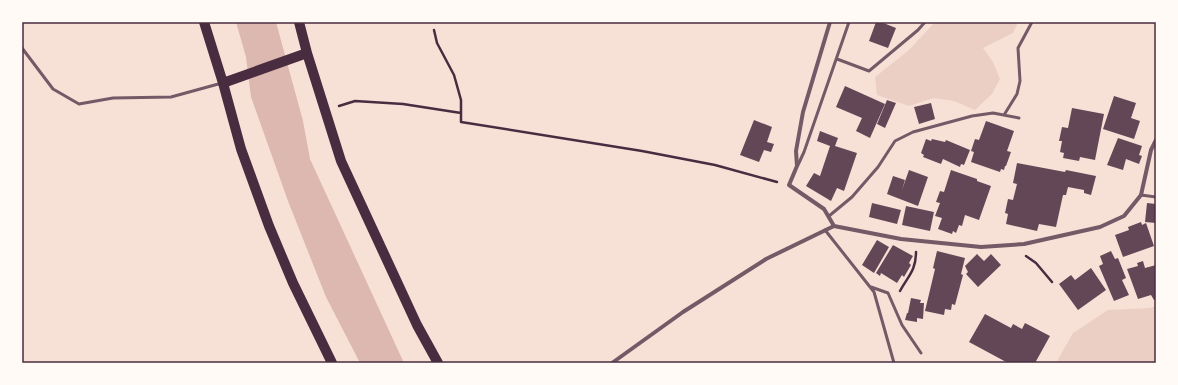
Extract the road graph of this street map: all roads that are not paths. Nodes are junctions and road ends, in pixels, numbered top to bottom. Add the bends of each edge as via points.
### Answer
1 (204, 22) edge
2 (298, 22) edge
3 (830, 22) edge
4 (848, 22) edge
5 (925, 22) edge
6 (1032, 22) edge
7 (22, 48) edge
8 (307, 53) junction
9 (837, 59) junction
10 (223, 83) junction
11 (1004, 115) junction
12 (1019, 118) dead end
13 (1156, 140) edge
14 (798, 166) junction
15 (1141, 195) junction
16 (1156, 197) edge
17 (829, 216) junction
18 (834, 226) junction
19 (824, 230) junction
20 (869, 286) junction
21 (921, 353) dead end
22 (332, 363) edge
23 (438, 363) edge
24 (612, 363) edge
25 (894, 363) edge

1 - 10 main road
2 - 8 main road
3 - 14 street via 803,112 796,151
4 - 9 lane
5 - 9 lane via 869,71
6 - 11 lane via 1018,48 1020,81
7 - 10 lane via 53,90 80,104 113,98 171,98
8 - 10 main road
8 - 23 main road via 341,161
9 - 14 lane
10 - 22 main road via 240,149 269,226 293,283
11 - 12 lane
11 - 17 lane via 992,113 972,116 913,132 894,141 878,167 852,197
13 - 15 street
14 - 17 street via 789,185 824,209
15 - 16 lane
15 - 18 street via 1124,216 1100,227 1024,244 981,247 901,239
17 - 18 street
18 - 19 street
19 - 20 lane
19 - 24 street via 766,259 683,312
20 - 21 lane via 888,293 902,324
20 - 25 lane via 874,292

